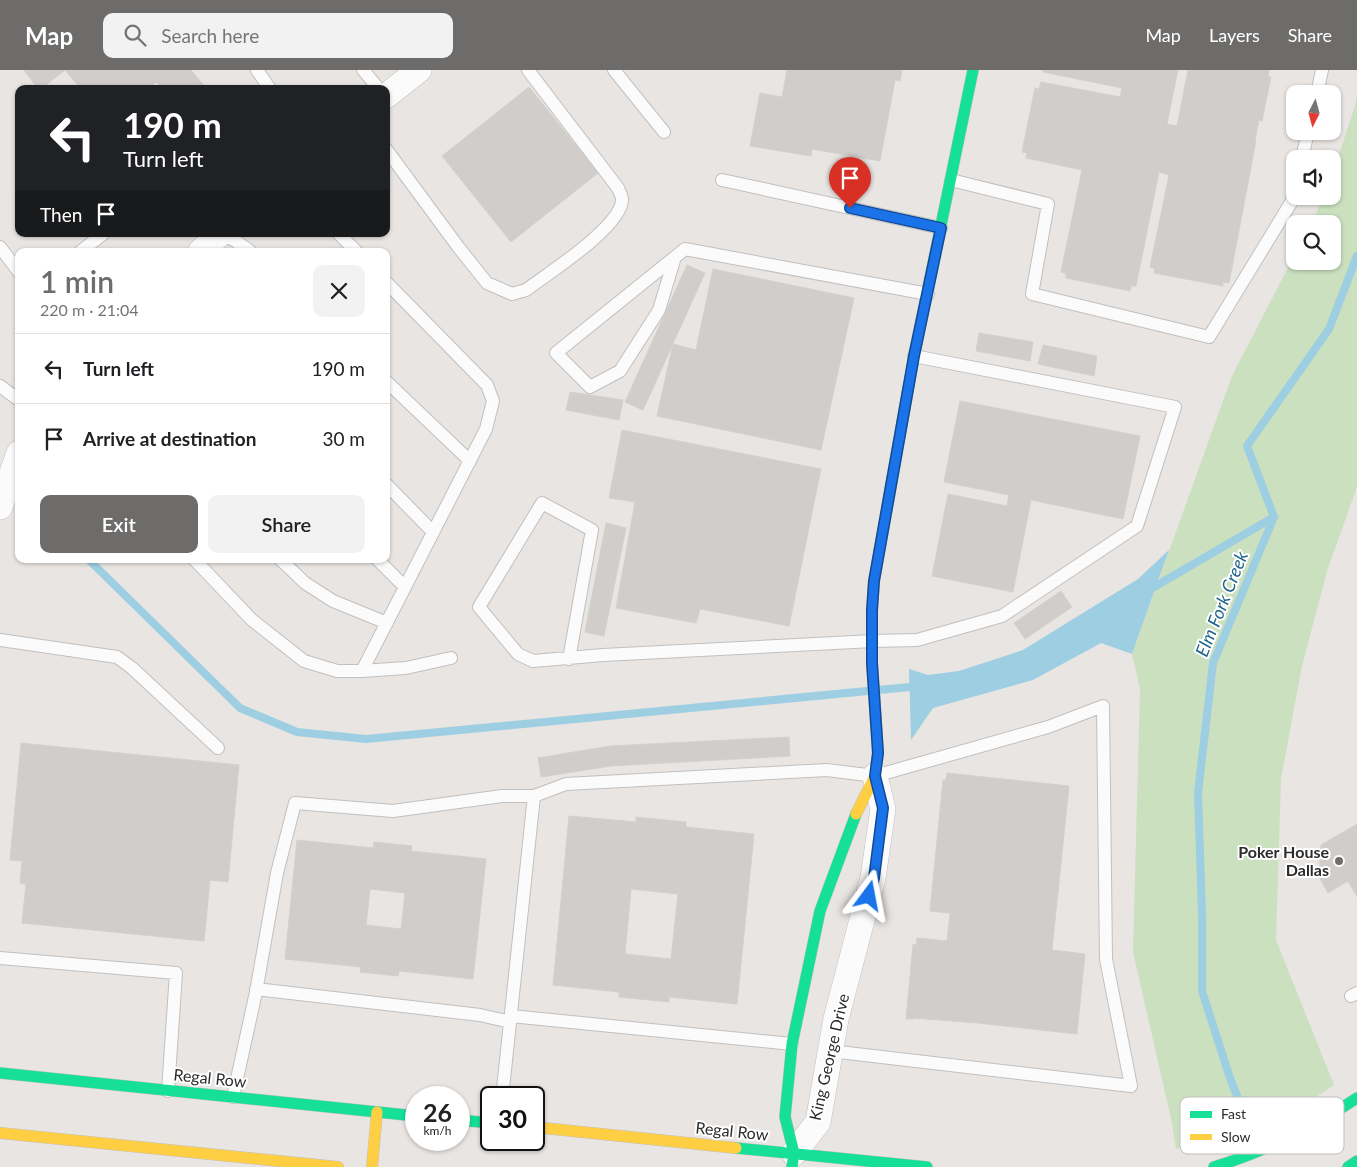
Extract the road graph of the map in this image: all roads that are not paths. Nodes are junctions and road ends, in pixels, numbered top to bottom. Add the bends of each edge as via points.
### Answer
1 (257, 70) edge
2 (363, 70) edge
3 (419, 70) edge
4 (528, 70) edge
5 (614, 70) edge
6 (973, 70) edge
7 (1322, 70) edge
8 (267, 85) edge
9 (376, 85) edge
10 (1319, 85) edge
11 (390, 93) edge
12 (664, 132) dead end
13 (390, 154) edge
14 (722, 180) dead end
15 (951, 180) junction
16 (1290, 205) edge
17 (941, 228) junction
18 (99, 237) edge
19 (217, 237) edge
20 (227, 237) edge
21 (342, 237) edge
22 (0, 247) edge
23 (85, 248) edge
24 (204, 248) edge
25 (246, 248) edge
26 (353, 248) edge
27 (675, 257) junction
28 (15, 267) edge
29 (390, 286) edge
30 (928, 294) junction
31 (914, 356) junction
32 (390, 385) edge
33 (0, 386) edge
34 (15, 397) edge
35 (470, 461) junction
36 (15, 464) edge
37 (390, 488) edge
38 (0, 507) edge
39 (433, 532) junction
40 (198, 563) edge
41 (284, 563) edge
42 (381, 563) edge
43 (405, 587) junction
44 (387, 622) junction
45 (0, 640) edge
46 (873, 640) junction
47 (451, 658) dead end
48 (569, 659) junction
49 (362, 671) junction
50 (218, 748) dead end
51 (877, 765) junction
52 (534, 796) junction
53 (0, 958) edge
54 (256, 988) junction
55 (511, 1019) junction
56 (792, 1044) junction
57 (830, 1051) junction
58 (0, 1074) edge
59 (503, 1086) edge
60 (168, 1090) junction
61 (232, 1097) junction
62 (1357, 1098) edge
63 (1344, 1107) edge
64 (377, 1112) junction
65 (405, 1115) edge
66 (545, 1128) edge
67 (0, 1133) edge
68 (1253, 1154) edge
69 (793, 1160) edge
70 (1357, 1161) edge
71 (338, 1167) edge
72 (372, 1167) edge
73 (927, 1167) edge
74 (1214, 1167) edge
75 (1348, 1167) edge

1 - 8 lane
2 - 9 lane
3 - 11 street
4 - 13 lane via 618,188 622,199 619,210 597,237 526,290 512,294 487,283
5 - 12 lane
6 - 15 main road, King George Drive
7 - 10 lane
14 - 17 lane
15 - 16 lane via 1048,204 1032,294 1209,336
15 - 17 main road, King George Drive
17 - 30 main road, King George Drive
18 - 23 lane
19 - 24 street
20 - 25 lane
21 - 26 lane
22 - 28 lane
27 - 27 lane via 556,353 590,387 620,371 659,310
27 - 30 lane via 685,249
29 - 35 lane via 487,385 492,401 486,430
30 - 31 main road, King George Drive
31 - 46 main road, King George Drive via 874,581
31 - 46 lane via 1175,407 1137,526 1002,616 917,640
32 - 35 lane
33 - 34 lane
35 - 39 lane
36 - 38 street
37 - 39 lane
39 - 43 lane
40 - 49 lane via 252,620 304,661 337,670
41 - 44 lane via 305,583 333,601
42 - 43 lane
43 - 44 lane
44 - 49 lane
45 - 50 lane via 117,658 132,668
46 - 48 lane
46 - 51 main road, King George Drive
47 - 49 lane via 406,668
48 - 48 lane via 533,661 518,654 479,607 542,503 592,530
51 - 52 lane via 576,783
51 - 56 main road, King George Drive via 853,819 820,911
51 - 57 street, King George Drive via 883,808 874,878
51 - 57 lane via 1048,727 1103,706 1106,959 1131,1086
52 - 54 lane via 502,796 393,811 295,803 277,873
52 - 55 lane
53 - 60 lane via 176,973
54 - 55 lane
54 - 61 lane
55 - 56 lane
55 - 59 lane
56 - 69 main road, King George Drive via 785,1117
57 - 69 street, King George Drive via 818,1122
58 - 60 main road, Regal Row
60 - 61 main road, Regal Row
61 - 64 main road, Regal Row
62 - 63 main road
64 - 65 main road, Regal Row
64 - 72 main road
66 - 69 main road, Regal Row
67 - 71 main road
68 - 74 main road
69 - 73 main road, Regal Row
70 - 75 main road

